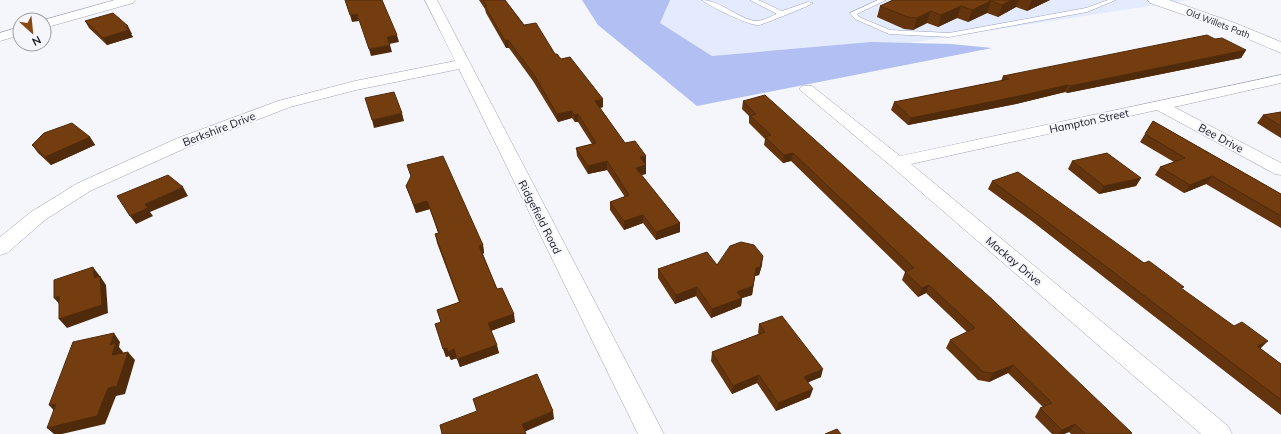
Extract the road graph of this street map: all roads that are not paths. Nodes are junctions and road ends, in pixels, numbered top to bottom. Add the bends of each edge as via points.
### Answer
1 (129, 0) edge
2 (430, 0) edge
3 (705, 0) edge
4 (753, 0) edge
5 (816, 0) edge
6 (883, 0) edge
7 (1113, 0) edge
8 (1155, 0) edge
9 (807, 1) edge
10 (783, 14) junction
11 (52, 22) edge
12 (12, 33) edge
13 (0, 37) edge
14 (1281, 48) edge
15 (462, 64) junction
16 (1281, 79) edge
17 (807, 89) dead end
18 (1161, 106) junction
19 (897, 162) junction
20 (1281, 170) edge
21 (0, 248) edge
22 (651, 434) edge
23 (1219, 434) edge

1 - 11 street
2 - 15 street, Ridgefield Road
3 - 10 lane via 748,22 758,23
4 - 10 lane
5 - 9 lane
6 - 7 lane via 853,13 857,18 888,32 949,34 1087,10
8 - 14 main road, Old Willets Path via 1230,26
9 - 10 lane
12 - 13 street
15 - 21 street, Berkshire Drive via 284,104 184,142 84,187 38,216
15 - 22 street, Ridgefield Road
16 - 18 street, Hampton Street
17 - 19 street, Mackay Drive
18 - 19 street, Hampton Street
18 - 20 street, Bee Drive
19 - 23 street, Mackay Drive

